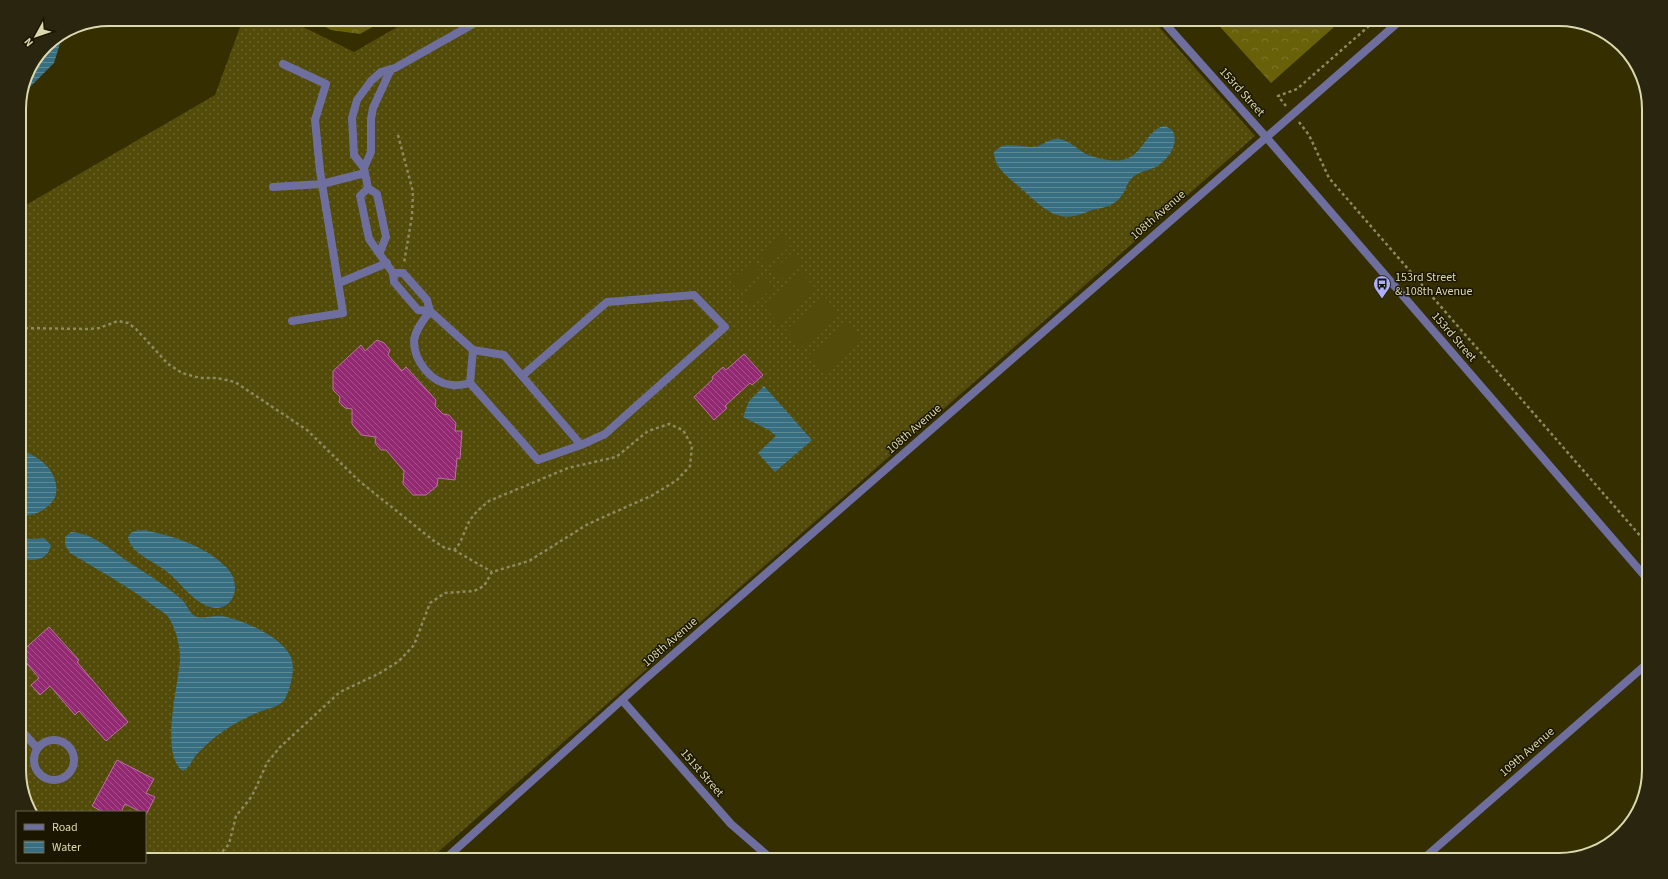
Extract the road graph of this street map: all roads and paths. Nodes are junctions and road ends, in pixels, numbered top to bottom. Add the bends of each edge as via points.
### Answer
1 (469, 26) edge
2 (1168, 26) edge
3 (1369, 26) edge
4 (1394, 26) edge
5 (284, 64) dead end
6 (392, 69) junction
7 (1278, 96) dead end
8 (1309, 135) dead end
9 (398, 136) dead end
10 (1266, 137) junction
11 (364, 170) junction
12 (322, 184) junction
13 (273, 187) dead end
14 (368, 188) junction
15 (380, 252) junction
16 (387, 263) junction
17 (393, 273) junction
18 (402, 273) junction
19 (339, 283) junction
20 (430, 311) junction
21 (292, 321) dead end
22 (26, 328) edge
23 (473, 350) junction
24 (522, 376) junction
25 (470, 383) junction
26 (581, 445) junction
27 (1642, 538) edge
28 (454, 550) junction
29 (492, 572) junction
30 (1642, 573) edge
31 (1642, 668) edge
32 (622, 700) junction
33 (26, 736) edge
34 (37, 748) junction
35 (221, 853) edge
36 (452, 853) edge
37 (764, 853) edge
38 (1430, 853) edge

1 - 6 street
2 - 10 street, 153rd Street
3 - 7 path via 1297,89
4 - 10 street, 108th Avenue
5 - 12 street via 326,84 315,120
6 - 11 street via 373,108 371,152
6 - 11 street via 381,72 371,81 357,100 352,118 354,155
8 - 27 path via 1329,178
9 - 18 path via 412,192 412,216
10 - 30 street, 153rd Street
10 - 32 street, 108th Avenue
11 - 12 street
11 - 14 street
12 - 13 street
12 - 19 street
14 - 15 street via 377,194 386,237
14 - 15 street via 360,196 369,239
15 - 16 street
16 - 17 street
16 - 19 street
17 - 18 street
17 - 20 street via 394,282 418,310
18 - 20 street via 427,300
19 - 21 street via 343,313
20 - 23 street
20 - 25 street via 419,326 414,341 426,372 436,380 452,385
22 - 28 path via 89,329 118,321 128,323 177,370 200,378 234,382 292,419 325,446 358,480 434,541
23 - 24 street via 504,354
23 - 25 street
24 - 26 street
24 - 26 street via 607,302 694,295 725,327 605,434
25 - 26 street via 538,460
28 - 29 path
28 - 29 path via 458,547 469,521 489,501 568,468 616,457 648,430 668,424 683,430 692,446 690,466 677,480 653,495 588,524 529,561
29 - 35 path via 484,586 474,591 445,594 430,603 414,646 399,661 340,692 280,747 267,763 252,796 236,816 229,844
31 - 38 street, 109th Avenue
32 - 36 street, 108th Avenue
32 - 37 street, 151st Street via 731,824
33 - 34 street
34 - 34 street via 33,763 41,777 56,781 70,773 74,758 66,744 51,740 43,742

